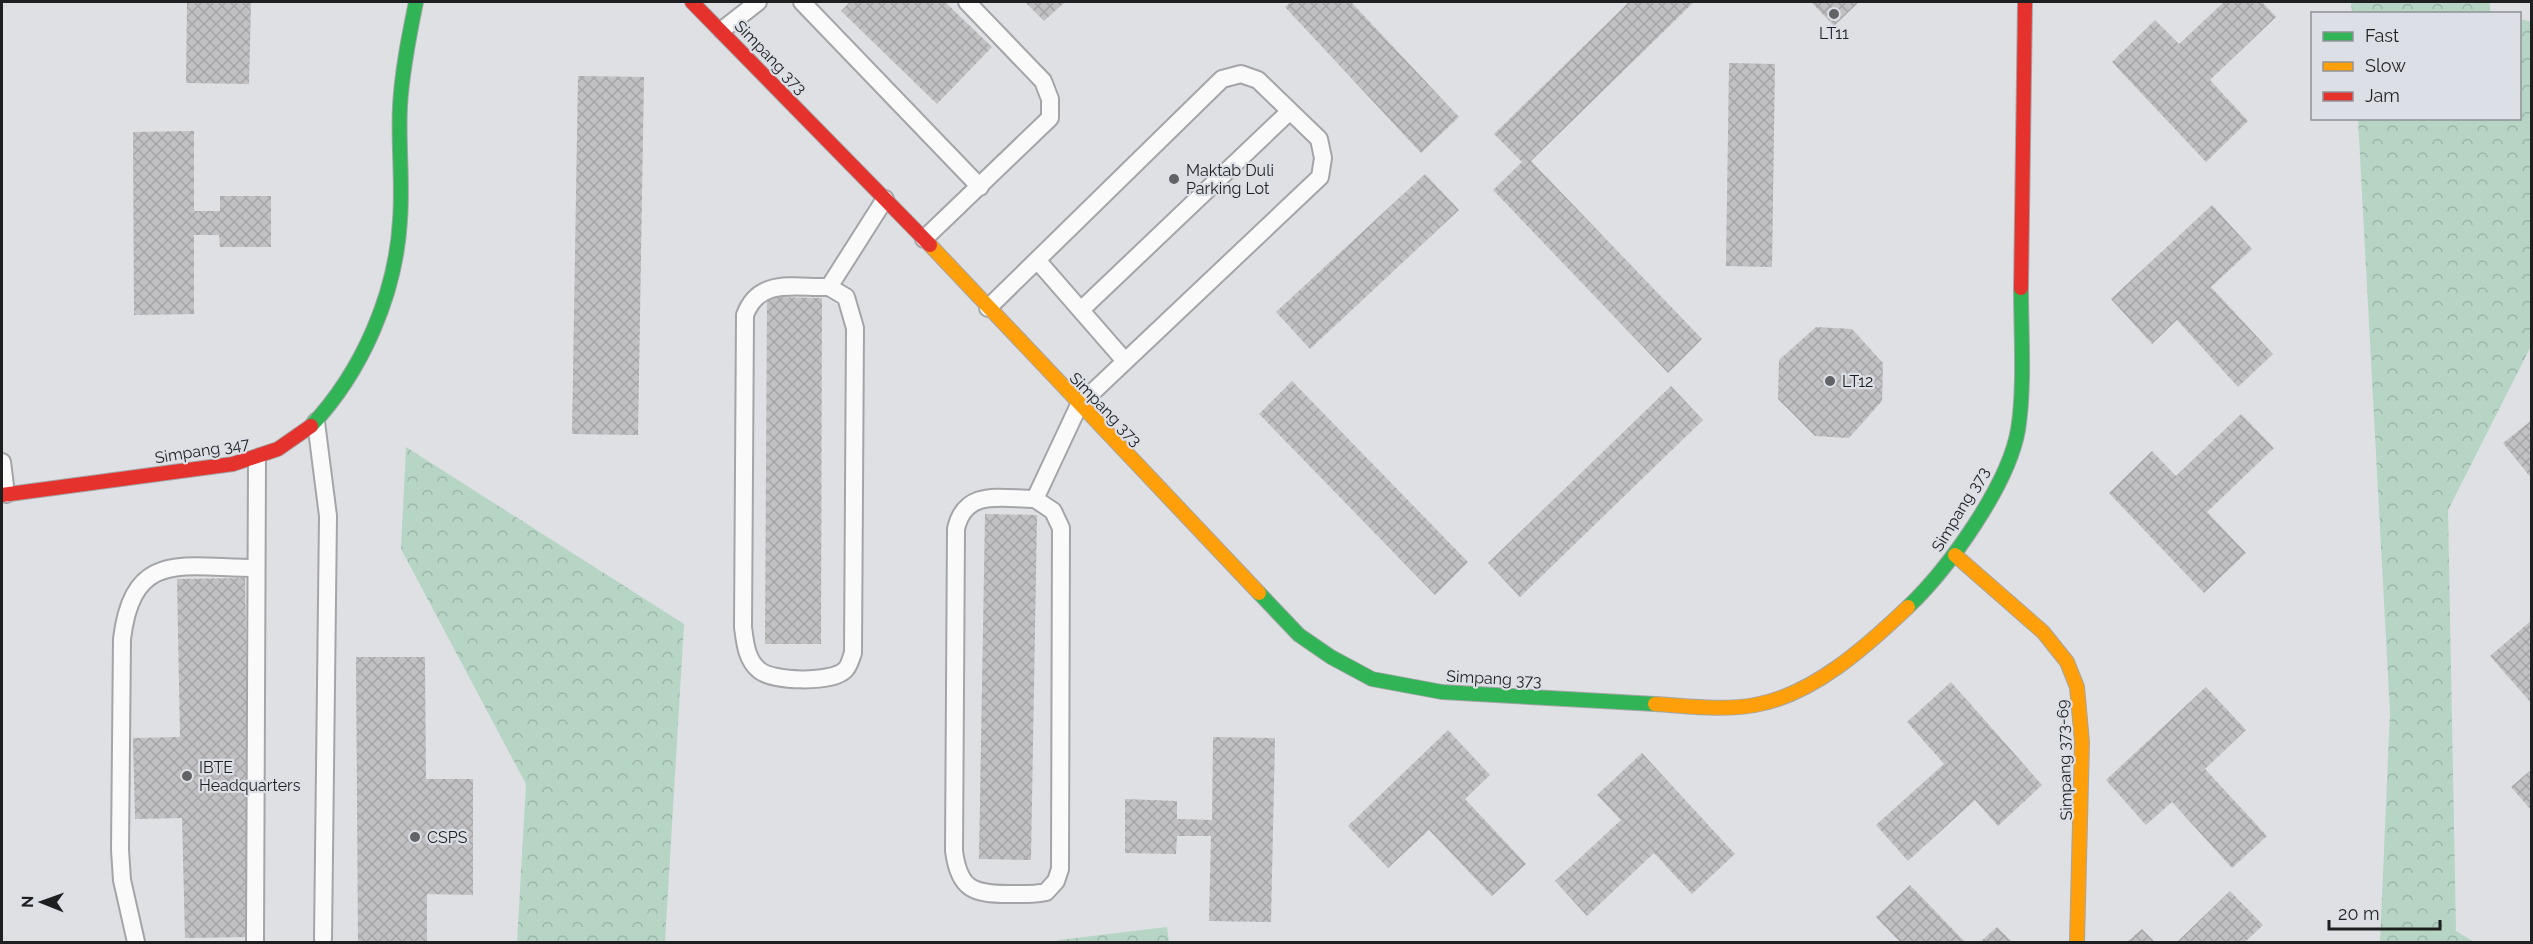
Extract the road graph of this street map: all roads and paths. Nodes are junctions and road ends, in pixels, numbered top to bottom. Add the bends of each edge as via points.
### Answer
1 (416, 2) edge
2 (692, 2) edge
3 (758, 2) edge
4 (802, 2) edge
5 (967, 2) edge
6 (2025, 2) edge
7 (722, 30) junction
8 (1290, 111) junction
9 (980, 187) junction
10 (885, 199) junction
11 (924, 239) junction
12 (1037, 260) junction
13 (829, 287) junction
14 (988, 308) junction
15 (1082, 309) junction
16 (1125, 361) junction
17 (1079, 405) junction
18 (316, 422) junction
19 (257, 459) junction
20 (2, 462) edge
21 (4, 494) edge
22 (1035, 499) junction
23 (1955, 555) junction
24 (256, 568) junction
25 (323, 939) dead end
26 (136, 942) edge
27 (255, 942) edge
28 (2077, 942) edge

1 - 18 street, Simpang 347 via 405,54 400,109 399,236 387,293 363,353
2 - 7 street, Simpang 373
3 - 7 lane
4 - 9 lane
5 - 9 lane via 1043,81 1050,99 1050,118
6 - 23 street, Simpang 373 via 2017,435 2004,468
7 - 10 street, Simpang 373
8 - 12 lane via 1258,80 1241,74 1222,79
8 - 15 lane
8 - 16 lane via 1319,140 1323,158 1320,177
9 - 11 lane
10 - 11 street, Simpang 373
10 - 13 lane
11 - 14 street, Simpang 373
12 - 14 lane
12 - 15 lane
13 - 13 lane via 766,288 756,295 745,315 743,627 752,661 768,676 814,680 832,677 846,670 853,653 855,328 846,297
14 - 17 street, Simpang 373
15 - 16 lane
16 - 17 lane
17 - 22 lane
17 - 23 street, Simpang 373 via 1299,635 1372,679 1442,692 1726,708 1763,704 1792,693 1833,669 1912,603
18 - 19 street, Simpang 347 via 284,446
18 - 25 lane via 328,516
19 - 21 street, Simpang 347
19 - 24 lane
20 - 21 lane
22 - 22 lane via 979,499 963,508 956,529 954,851 964,882 981,894 1046,892 1060,869 1061,528 1053,511
23 - 28 street, Simpang 373-69 via 2053,642 2068,663 2076,684 2082,718 2083,839
24 - 26 lane via 171,568 155,573 140,583 125,611 120,850 122,880
24 - 27 lane

